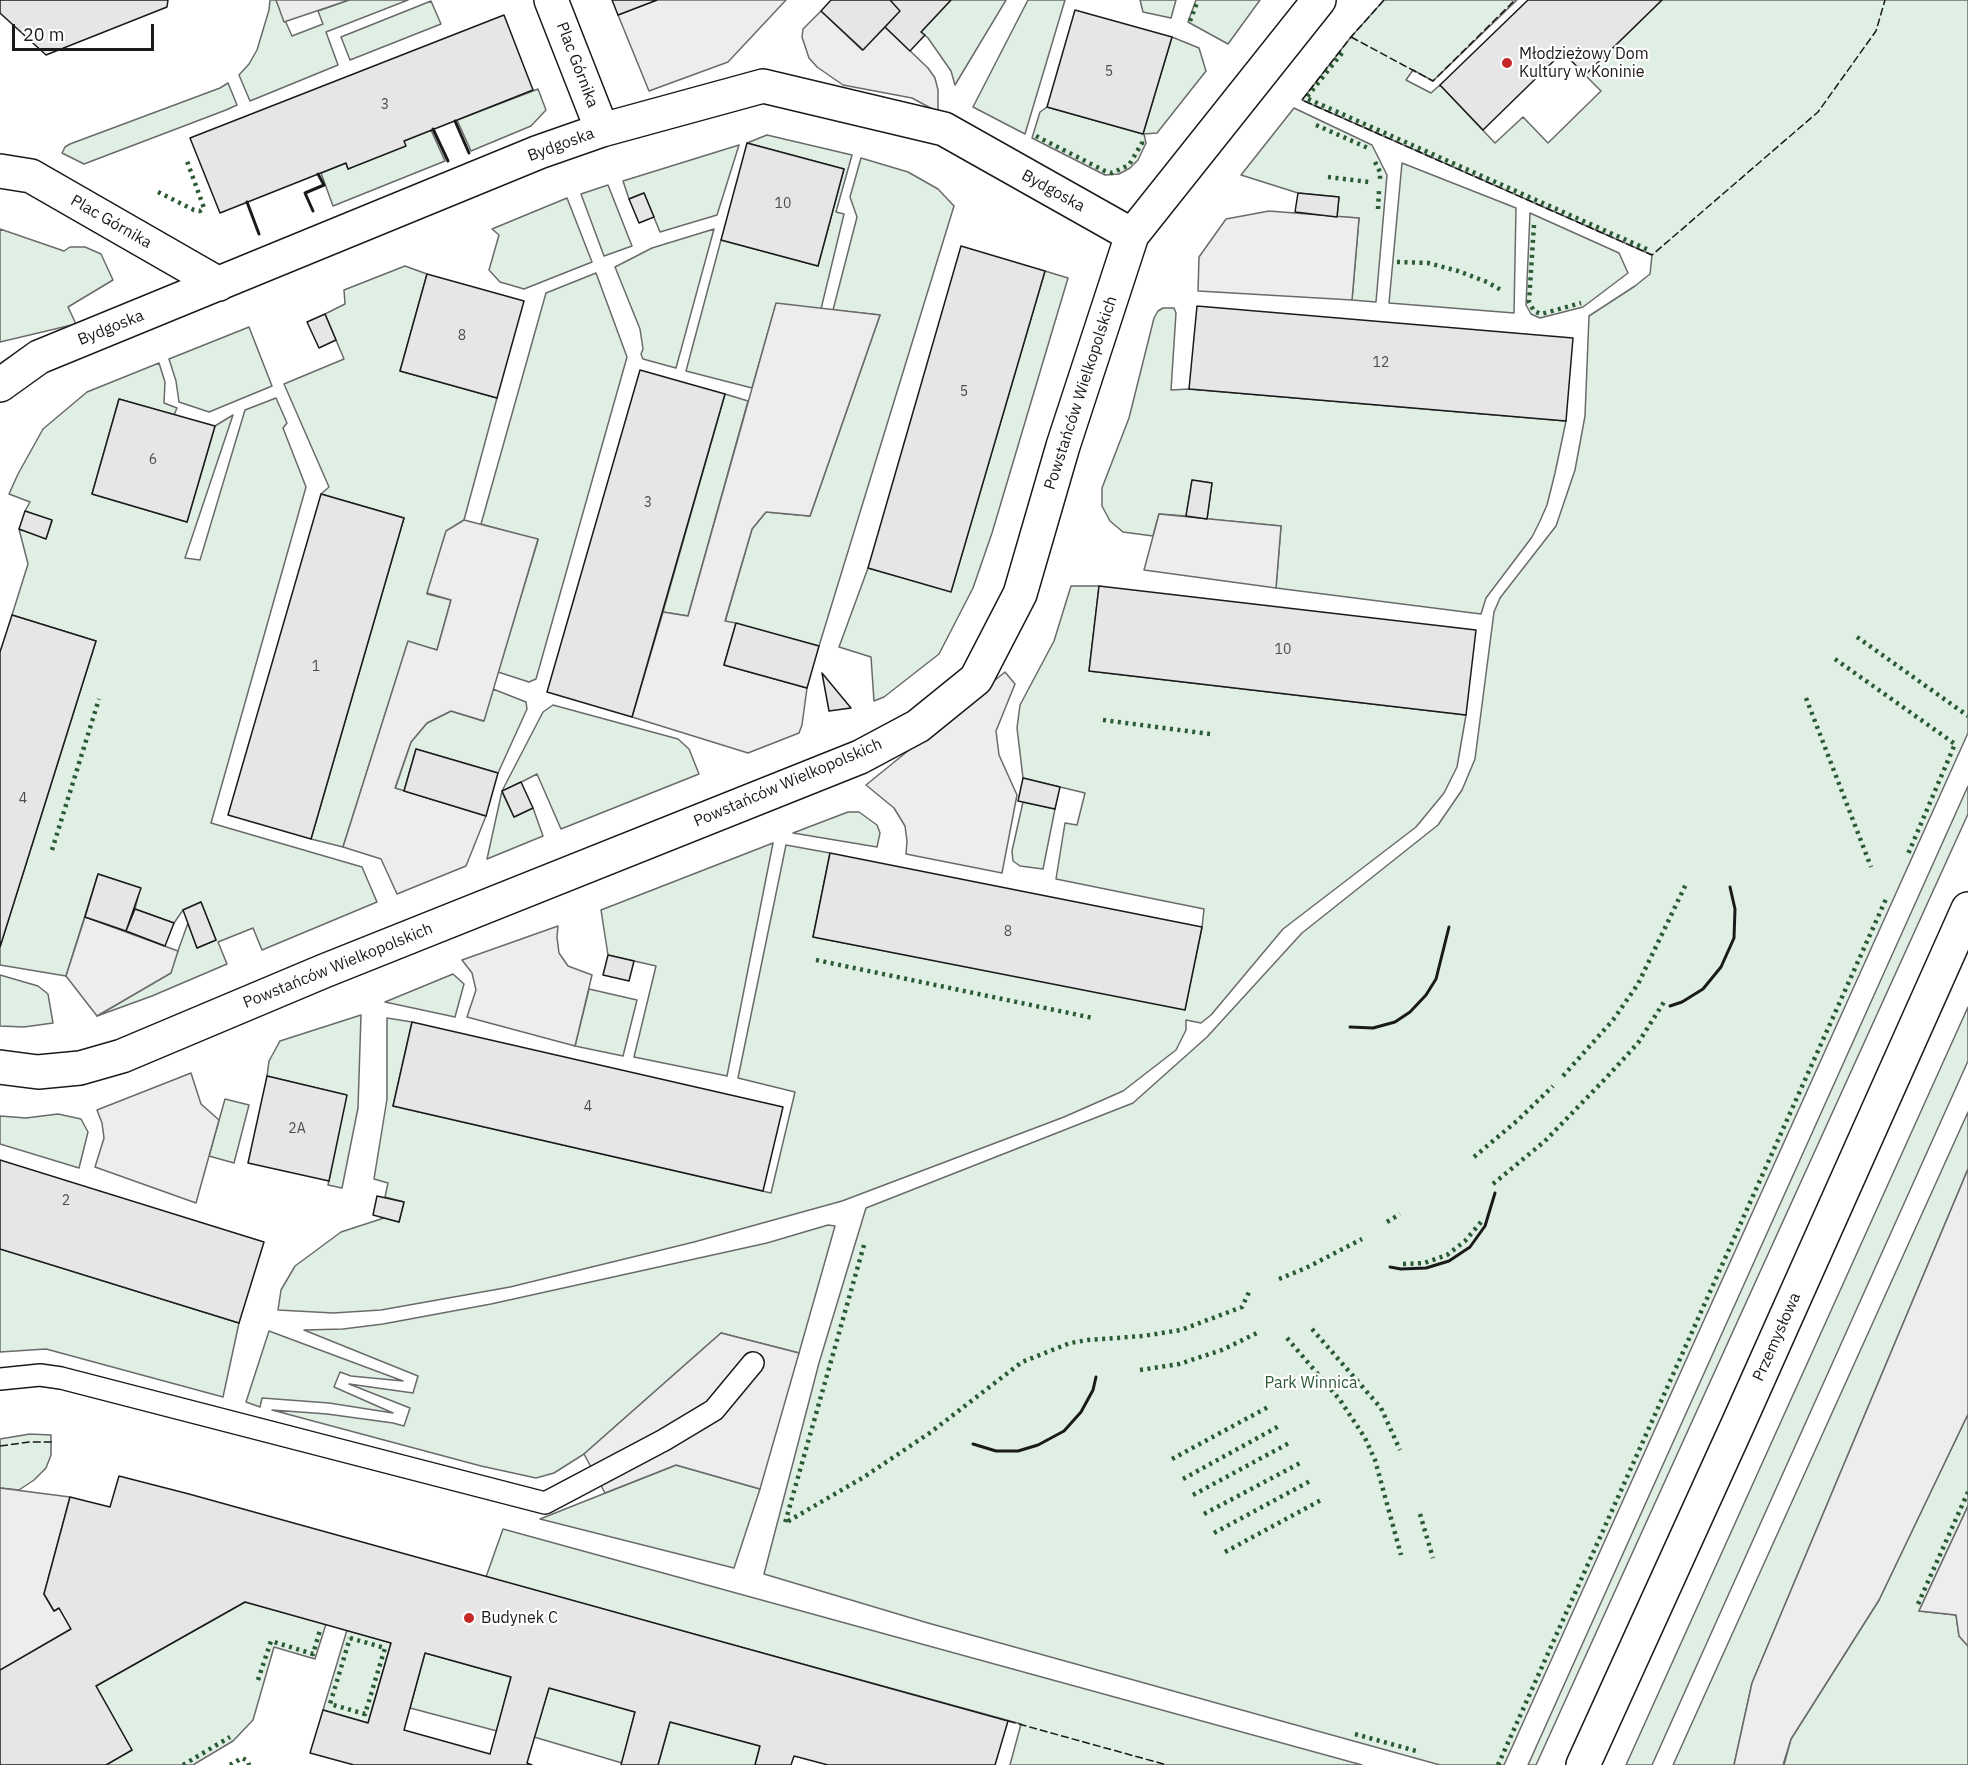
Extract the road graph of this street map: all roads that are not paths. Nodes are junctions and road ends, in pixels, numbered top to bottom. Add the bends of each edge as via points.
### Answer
1 (551, 0) edge
2 (1319, 0) edge
3 (602, 130) junction
4 (0, 171) edge
5 (1132, 235) junction
6 (219, 284) junction
7 (0, 385) edge
8 (1968, 909) edge
9 (0, 1067) edge
10 (753, 1363) dead end
11 (0, 1379) edge
12 (1583, 1765) edge

1 - 3 street, Plac Górnika
2 - 5 street, Powstańców Wielkopolskich
3 - 5 street, Bydgoska via 764,86 944,129
3 - 6 street, Bydgoska via 539,152
4 - 6 street, Plac Górnika via 31,176
5 - 9 street, Powstańców Wielkopolskich via 1063,446 1020,594 976,679 918,726 860,757 122,1056 80,1068 38,1072
6 - 7 street, Bydgoska via 39,357
8 - 12 street, Przemysłowa
10 - 11 lane via 714,1410 544,1503 61,1378 40,1375

